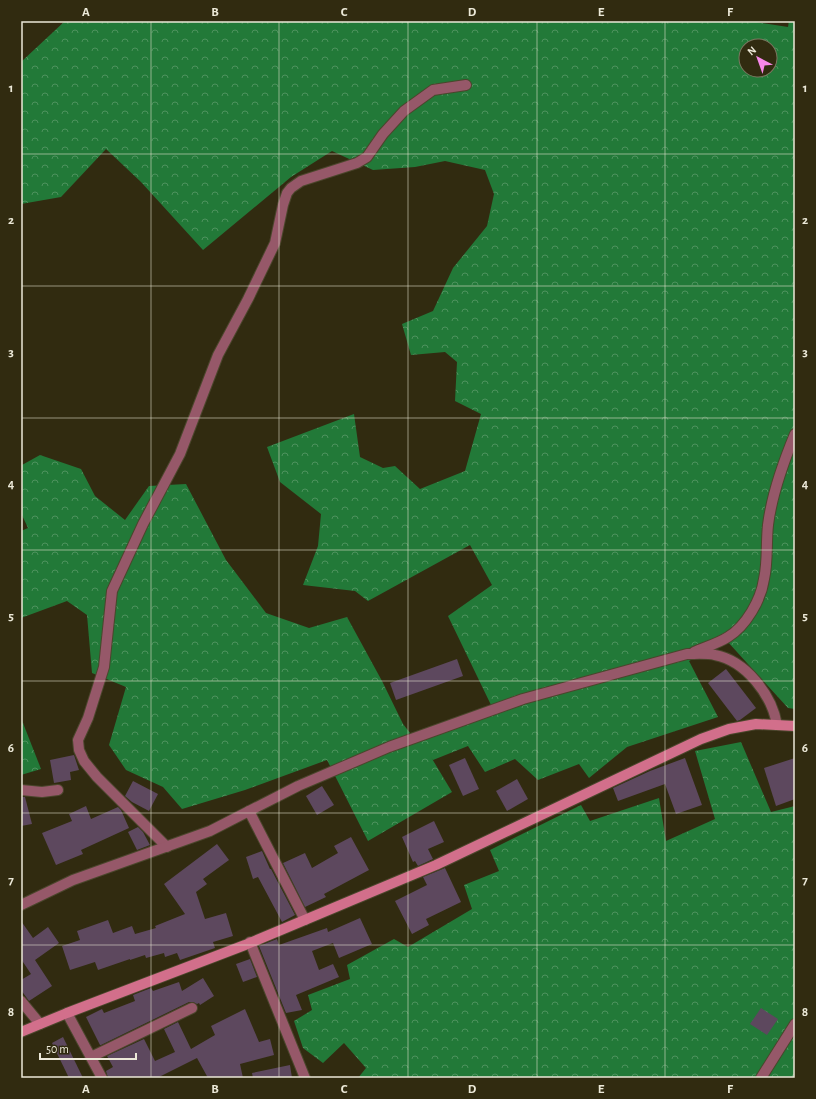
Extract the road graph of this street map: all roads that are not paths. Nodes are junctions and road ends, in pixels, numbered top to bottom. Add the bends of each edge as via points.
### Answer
1 (466, 85) dead end
2 (795, 434) edge
3 (687, 654) junction
4 (777, 725) junction
5 (795, 726) edge
6 (21, 790) edge
7 (58, 790) dead end
8 (250, 811) junction
9 (167, 847) junction
10 (21, 905) edge
11 (305, 920) junction
12 (250, 942) junction
13 (21, 1001) edge
14 (192, 1008) dead end
15 (67, 1013) junction
16 (40, 1024) junction
17 (795, 1024) edge
18 (21, 1032) edge
19 (91, 1057) junction
20 (102, 1078) edge
21 (305, 1078) edge
22 (762, 1078) edge

1 - 9 street via 433,90 404,111 367,157 357,163 301,181 287,193 275,243 218,355 180,454 143,524 112,591 104,667 88,718 78,740 80,750 84,761 97,777
2 - 3 street via 775,491 768,524 764,579 757,604 729,637
3 - 4 street via 714,654 734,662 765,691 776,716
3 - 8 street via 523,699 397,744 298,786
4 - 5 street
4 - 11 street via 756,724 729,729 700,739 436,865
6 - 7 street
8 - 9 street via 210,831
8 - 11 street
9 - 10 street via 73,880
11 - 12 street
12 - 15 street
12 - 21 street
13 - 16 street
14 - 19 street
15 - 16 street
15 - 19 street
16 - 18 street
17 - 22 street
19 - 20 street

